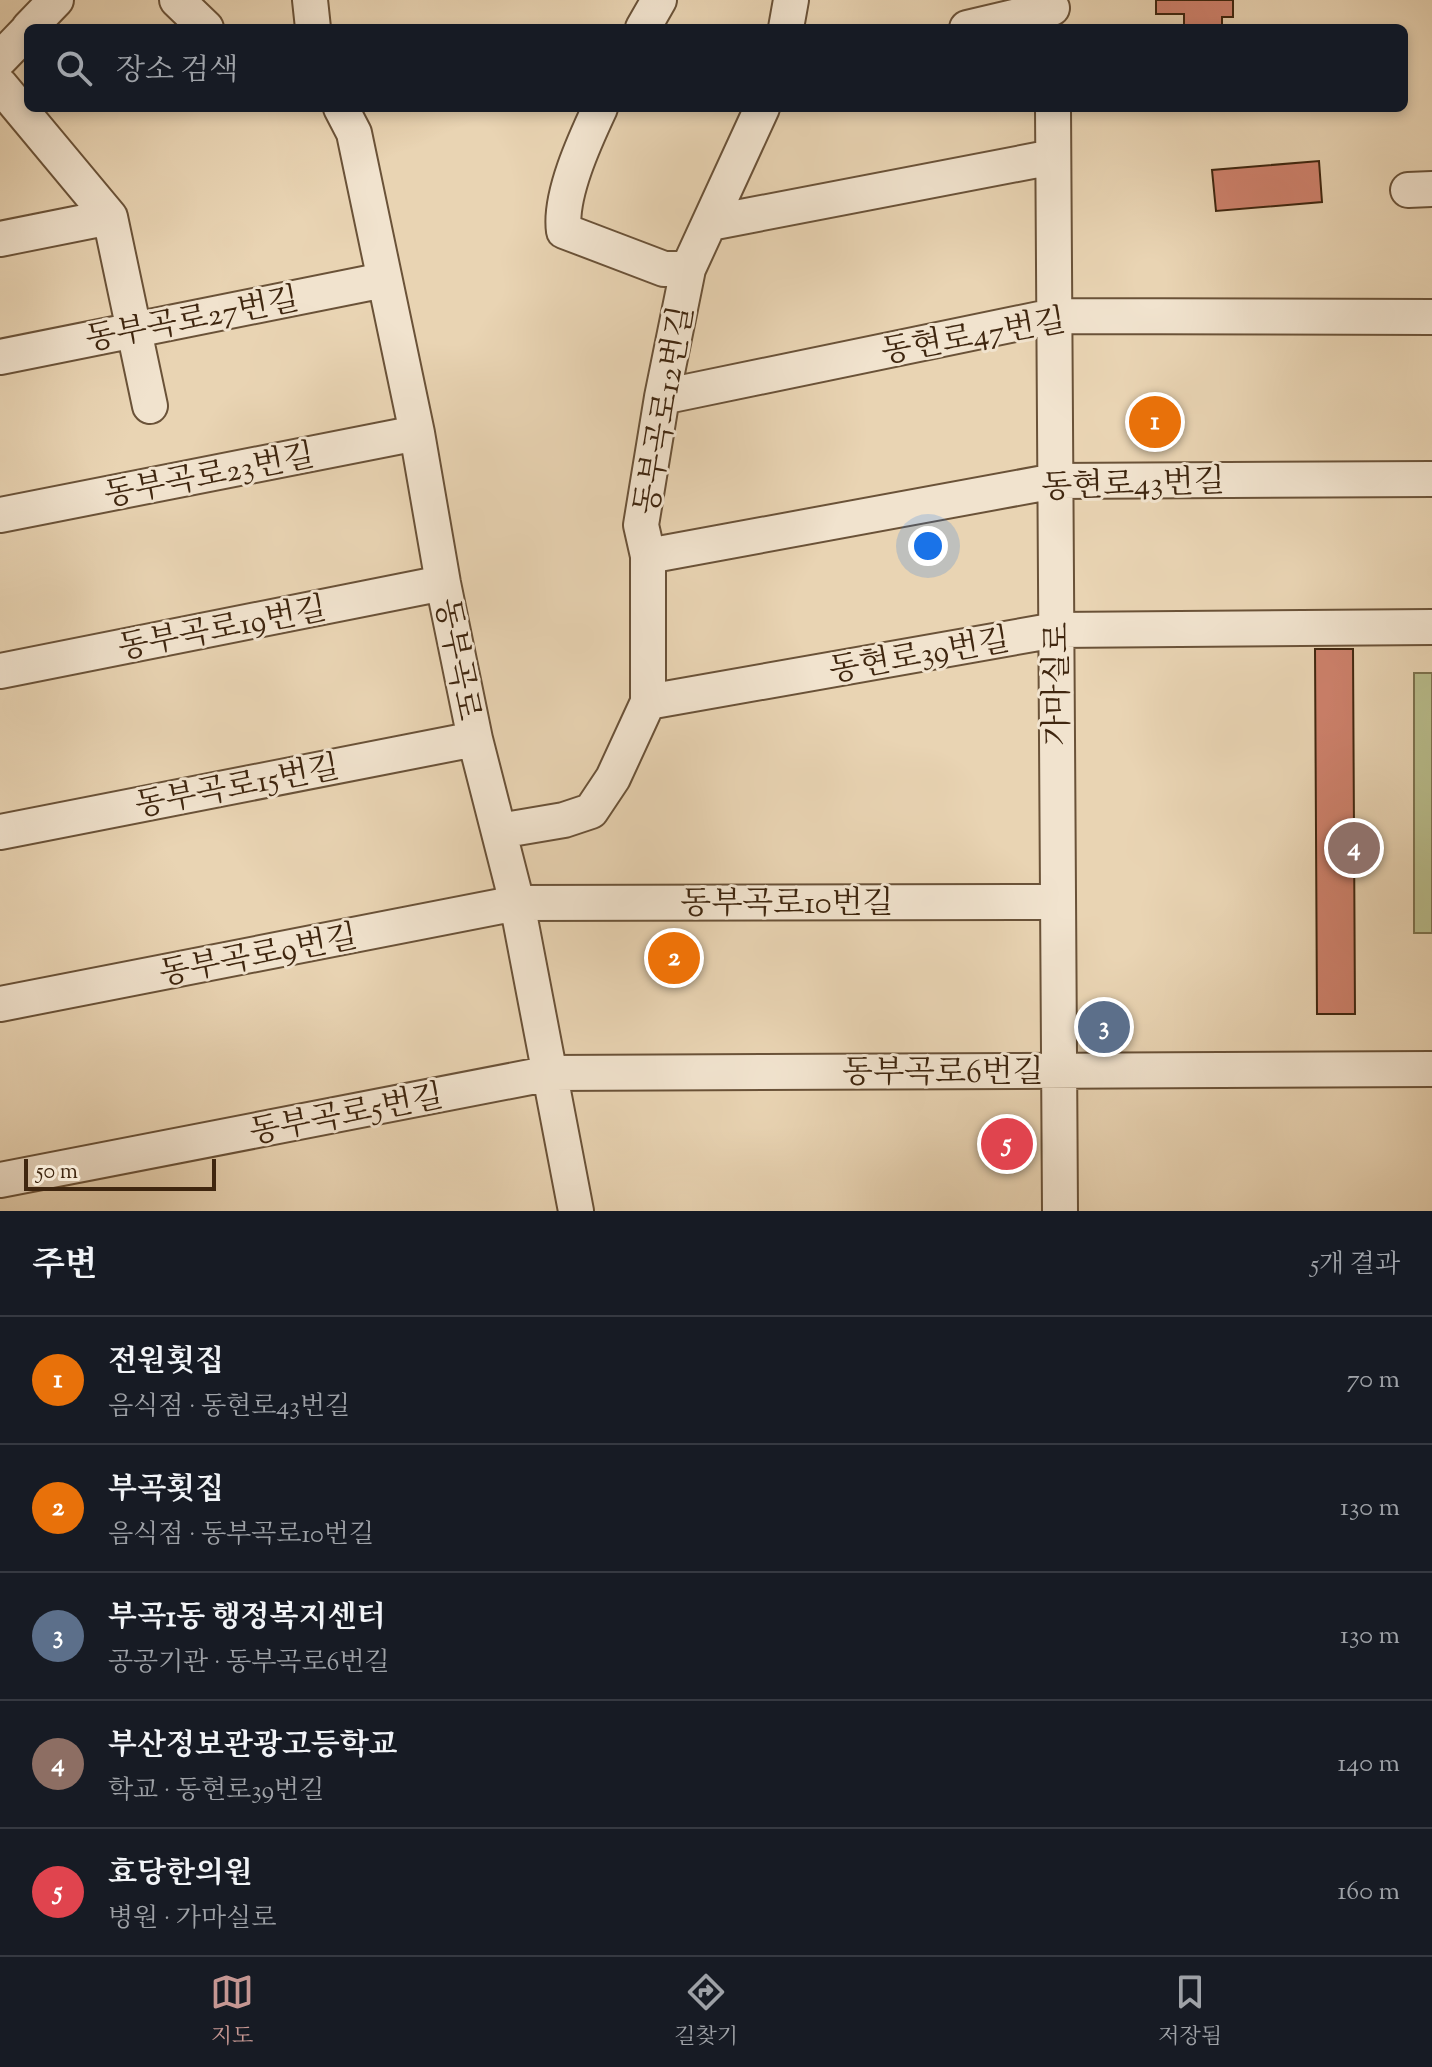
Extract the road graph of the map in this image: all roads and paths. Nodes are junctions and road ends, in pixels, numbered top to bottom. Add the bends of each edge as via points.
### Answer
1 (56, 0) edge
2 (177, 0) edge
3 (310, 0) edge
4 (659, 0) edge
5 (791, 0) edge
6 (1052, 12) edge
7 (34, 24) edge
8 (202, 24) edge
9 (313, 24) edge
10 (645, 24) edge
11 (787, 24) edge
12 (988, 24) edge
13 (24, 34) edge
14 (0, 59) edge
15 (0, 85) edge
16 (343, 112) edge
17 (598, 112) edge
18 (760, 112) edge
19 (1053, 112) edge
20 (1053, 157) junction
21 (110, 217) junction
22 (710, 223) junction
23 (0, 239) edge
24 (688, 269) junction
25 (384, 280) junction
26 (1054, 316) junction
27 (1432, 317) edge
28 (136, 330) junction
29 (0, 357) edge
30 (662, 397) junction
31 (150, 406) dead end
32 (417, 433) junction
33 (1432, 479) edge
34 (1055, 481) junction
35 (0, 515) edge
36 (648, 556) junction
37 (443, 583) junction
38 (1432, 627) edge
39 (1056, 630) junction
40 (0, 671) edge
41 (648, 702) junction
42 (475, 739) junction
43 (499, 831) junction
44 (0, 832) edge
45 (1058, 902) junction
46 (517, 903) junction
47 (0, 1004) edge
48 (1432, 1069) edge
49 (1059, 1071) junction
50 (551, 1073) junction
51 (0, 1180) edge
52 (576, 1211) edge
53 (1060, 1211) edge

1 - 7 street
2 - 8 street
3 - 9 street
4 - 10 street
5 - 11 street
6 - 12 street
13 - 14 street
15 - 21 street
16 - 25 street, 동부곡로 via 354,133
17 - 24 street via 579,152 562,219 564,231 664,269
18 - 22 street, 동부곡로12번길
19 - 20 street, 가마실로
20 - 22 street
20 - 26 street, 가마실로
21 - 23 street
21 - 28 street
22 - 24 street, 동부곡로12번길
24 - 30 street, 동부곡로12번길
25 - 28 street, 동부곡로27번길
25 - 32 street, 동부곡로
26 - 27 street, 동현로47번길
26 - 30 street, 동현로47번길
26 - 34 street, 가마실로
28 - 29 street, 동부곡로27번길
28 - 31 street
30 - 36 street, 동부곡로12번길 via 641,525
32 - 35 street, 동부곡로23번길
32 - 37 street, 동부곡로
33 - 34 street, 동현로43번길
34 - 36 street, 동현로43번길
34 - 39 street, 가마실로
36 - 41 street, 동부곡로12번길
37 - 40 street, 동부곡로19번길
37 - 42 street, 동부곡로
38 - 39 street, 동현로39번길
39 - 41 street, 동현로39번길
39 - 45 street, 가마실로
41 - 43 street, 동부곡로12번길 via 613,778 591,811
42 - 43 street, 동부곡로
42 - 44 street, 동부곡로15번길
43 - 46 street, 동부곡로
45 - 46 street, 동부곡로10번길
45 - 49 street, 가마실로
46 - 47 street, 동부곡로9번길
46 - 50 street, 동부곡로
48 - 49 street, 동부곡로6번길
49 - 50 street, 동부곡로6번길
49 - 53 street, 가마실로
50 - 51 street, 동부곡로5번길
50 - 52 street, 동부곡로

